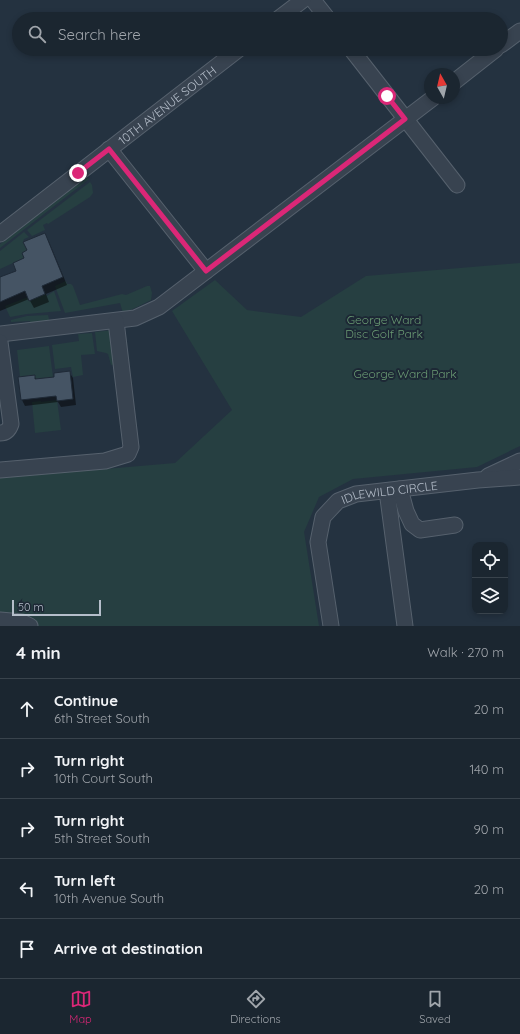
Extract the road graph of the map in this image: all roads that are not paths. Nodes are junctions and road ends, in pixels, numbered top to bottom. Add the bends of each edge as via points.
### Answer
1 (303, 0) edge
2 (313, 0) edge
3 (287, 12) edge
4 (322, 12) edge
5 (520, 30) edge
6 (508, 39) edge
7 (230, 56) edge
8 (356, 56) edge
9 (487, 56) edge
10 (460, 77) edge
11 (425, 104) edge
12 (405, 119) junction
13 (109, 149) junction
14 (457, 185) dead end
15 (0, 234) edge
16 (206, 271) junction
17 (116, 321) junction
18 (0, 334) edge
19 (0, 342) edge
20 (0, 433) edge
21 (520, 461) edge
22 (0, 470) edge
23 (520, 477) edge
24 (478, 480) junction
25 (394, 490) junction
26 (455, 525) dead end
27 (0, 620) edge
28 (30, 626) edge
29 (330, 626) edge
30 (405, 626) edge

1 - 3 street
2 - 4 street
5 - 6 street
7 - 13 street, 10TH AVENUE SOUTH
8 - 12 street
9 - 10 street
11 - 12 street
12 - 14 street
12 - 16 street
13 - 15 street, 10TH AVENUE SOUTH
13 - 16 street
16 - 17 street via 159,307 135,318
17 - 18 street
17 - 22 street via 131,447 128,454 105,461
19 - 20 street via 10,424 9,429
21 - 24 street, IDLEWILD CIRCLE
23 - 24 street, IDLEWILD CIRCLE
24 - 25 street, IDLEWILD CIRCLE
25 - 26 street via 412,524 420,530
25 - 29 street, IDLEWILD CIRCLE via 356,494 338,502 323,517 318,542
25 - 30 street
27 - 28 street via 22,622

